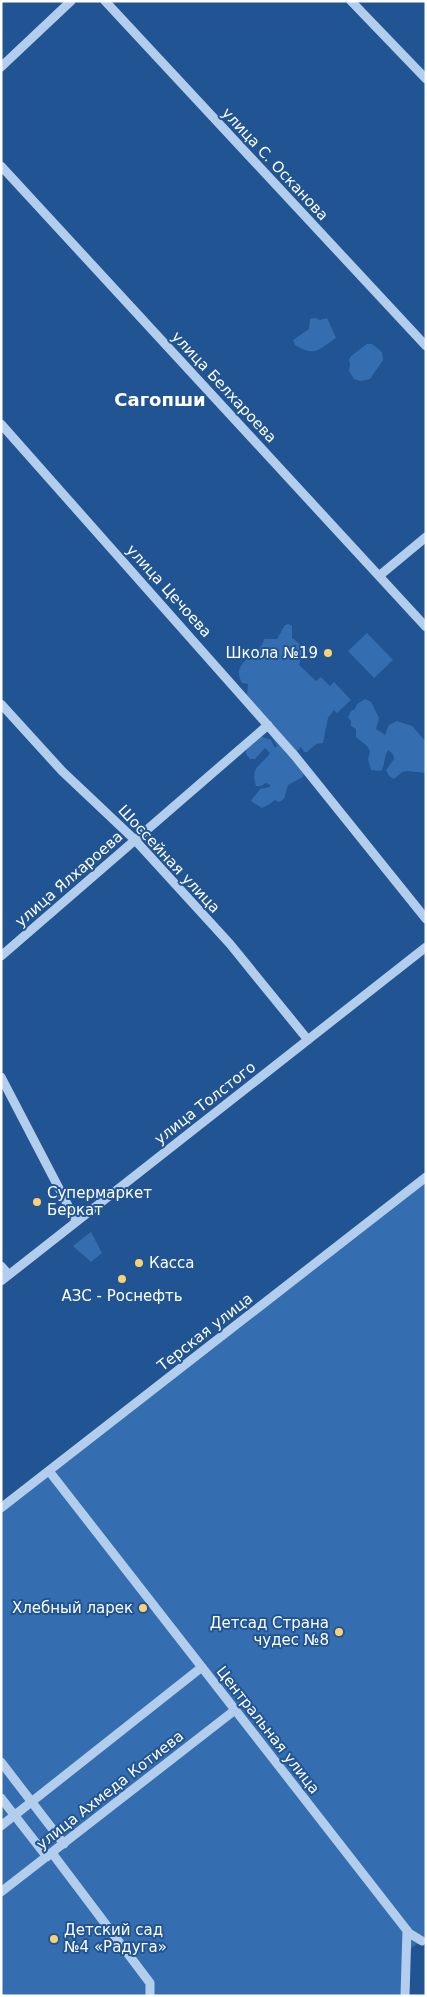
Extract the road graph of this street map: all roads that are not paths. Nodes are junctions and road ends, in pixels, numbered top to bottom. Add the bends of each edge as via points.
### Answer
1 (72, 1) edge
2 (105, 1) edge
3 (351, 1) edge
4 (1, 67) edge
5 (426, 79) edge
6 (1, 166) edge
7 (426, 346) edge
8 (1, 424) edge
9 (426, 537) edge
10 (379, 576) junction
11 (426, 627) edge
12 (1, 704) edge
13 (268, 725) junction
14 (135, 840) junction
15 (426, 919) edge
16 (426, 947) edge
17 (1, 956) edge
18 (308, 1040) junction
19 (1, 1077) edge
20 (426, 1177) edge
21 (76, 1221) junction
22 (1, 1266) edge
23 (9, 1275) junction
24 (1, 1281) edge
25 (49, 1471) junction
26 (1, 1508) edge
27 (202, 1667) junction
28 (236, 1710) junction
29 (1, 1762) edge
30 (1, 1798) edge
31 (32, 1802) junction
32 (14, 1815) junction
33 (1, 1826) edge
34 (64, 1844) junction
35 (49, 1855) junction
36 (1, 1892) edge
37 (407, 1930) junction
38 (424, 1939) edge
39 (406, 1952) junction
40 (150, 1996) edge
41 (404, 1996) edge

1 - 4 street
2 - 7 street, улица С. Осканова
3 - 5 street
6 - 10 street, улица Белхароева
8 - 13 street, улица Цечоева
9 - 10 street
10 - 11 street, улица Белхароева
12 - 14 street, Шоссейная улица via 62,771
13 - 14 street, улица Ялхароева
13 - 15 street, улица Цечоева
14 - 17 street, улица Ялхароева
14 - 18 street, Шоссейная улица via 230,944
16 - 18 street, улица Толстого
18 - 21 street, улица Толстого
19 - 21 street
20 - 25 street, Терская улица
21 - 23 street, улица Толстого
22 - 23 street
23 - 24 street, улица Толстого
25 - 26 street, Терская улица
25 - 27 street, Центральная улица
27 - 28 street, Центральная улица
27 - 31 street
28 - 34 street, улица Ахмеда Котиева
28 - 37 street, Центральная улица
29 - 31 street
30 - 32 street
31 - 32 street
31 - 34 street
32 - 33 street
32 - 35 street
34 - 35 street, улица Ахмеда Котиева
35 - 36 street, улица Ахмеда Котиева
35 - 40 street via 150,1983
37 - 38 street, Центральная улица via 414,1938
37 - 39 street
38 - 39 street
39 - 41 street

